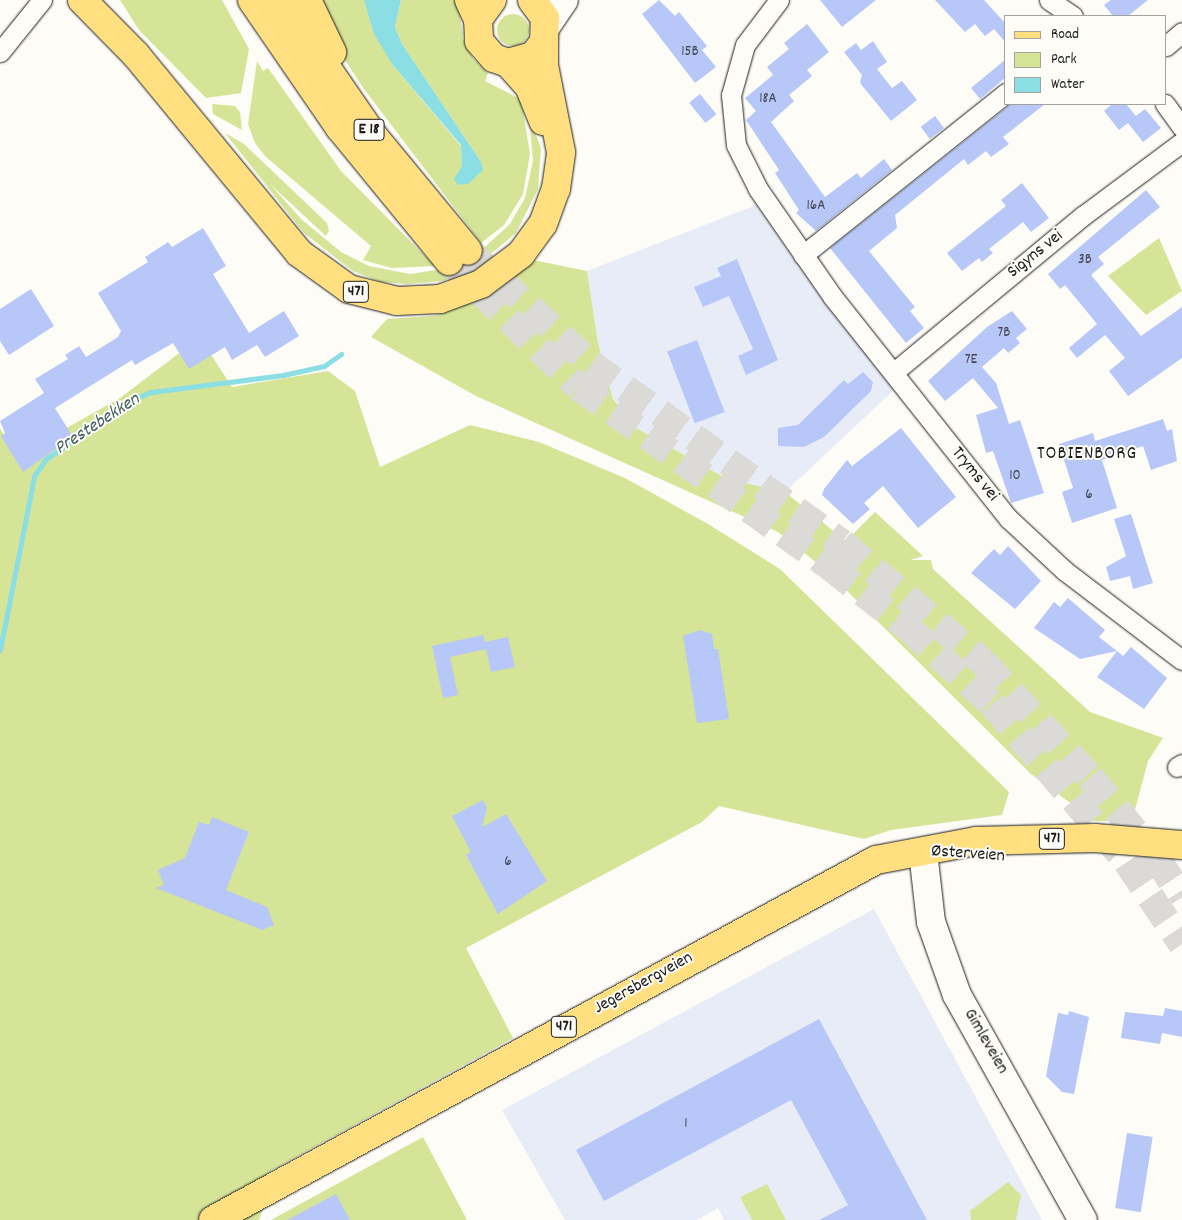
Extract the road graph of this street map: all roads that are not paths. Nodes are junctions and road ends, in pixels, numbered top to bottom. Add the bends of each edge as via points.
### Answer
1 (42, 0) edge
2 (82, 0) edge
3 (110, 0) edge
4 (252, 0) edge
5 (280, 0) edge
6 (307, 0) edge
7 (532, 0) edge
8 (564, 0) edge
9 (779, 0) edge
10 (1049, 0) edge
11 (480, 6) edge
12 (1072, 10) edge
13 (1182, 32) edge
14 (545, 34) junction
15 (1167, 45) edge
16 (0, 52) edge
17 (508, 63) junction
18 (1004, 95) edge
19 (1167, 105) edge
20 (1182, 127) edge
21 (375, 138) junction
22 (1182, 142) edge
23 (803, 255) junction
24 (894, 372) junction
25 (1182, 660) edge
26 (1182, 845) edge
27 (923, 852) junction
28 (1182, 856) edge
29 (213, 1220) edge
30 (1083, 1220) edge

1 - 16 street
2 - 14 main road, 471 via 136,55 299,253 349,289 397,302 440,299 481,284 521,254 542,224 556,189 561,152 544,65
3 - 17 main road, 471 via 152,58 307,245 354,279 398,291 444,288 477,275 513,247 538,208 548,163 546,129 528,86
4 - 21 main road, E 18 via 340,128 459,256
5 - 21 main road, E 18
6 - 21 main road, E 18
7 - 14 main road
8 - 14 street
9 - 23 street, Tryms vei via 745,45 731,95 732,121 736,144 758,189
10 - 12 street
11 - 17 main road, 471 via 483,48
13 - 15 street
14 - 17 main road via 533,56
18 - 23 street
19 - 20 street
22 - 24 street, Sigyns vei via 1091,210
23 - 24 street, Tryms vei
24 - 25 street, Tryms vei via 1009,519 1065,570
26 - 27 main road, Østerveien / 471 via 1095,838 1004,840 959,843
27 - 28 main road, Østerveien / 471 via 1036,859
27 - 29 main road, Jegersbergveien / 471 via 876,860 854,869
27 - 30 street, Gimleveien via 931,922 957,995

